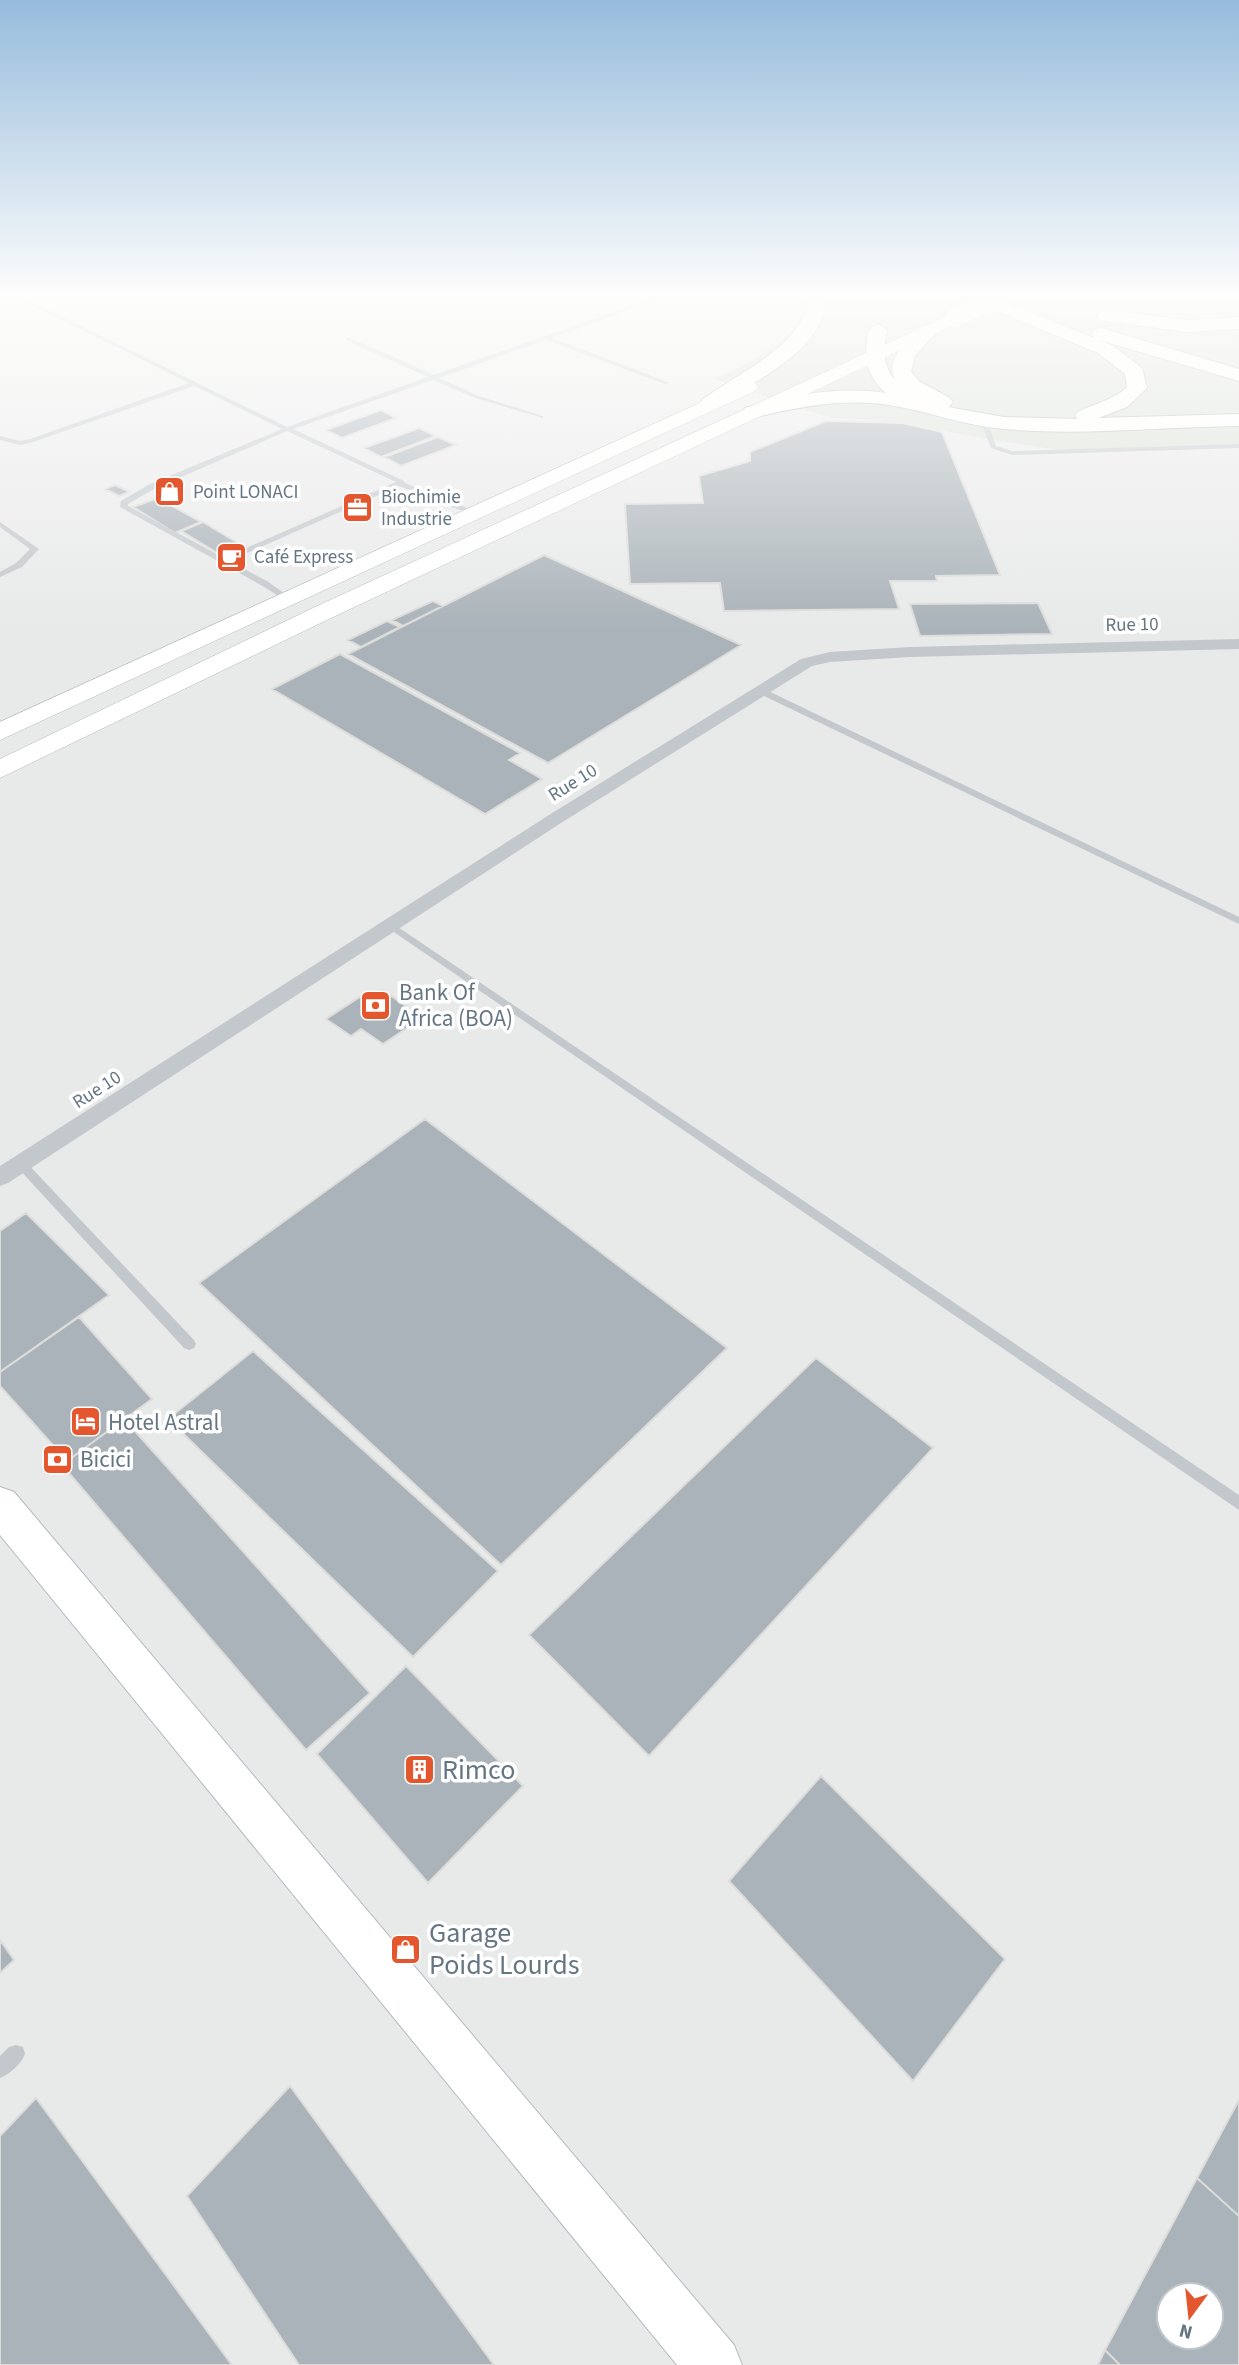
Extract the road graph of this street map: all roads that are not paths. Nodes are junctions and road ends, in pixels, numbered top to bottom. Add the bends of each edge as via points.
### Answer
1 (124, 408) edge
2 (246, 408) edge
3 (348, 408) edge
4 (513, 408) edge
5 (700, 408) edge
6 (760, 408) edge
7 (767, 408) edge
8 (932, 408) edge
9 (962, 408) edge
10 (1108, 408) edge
11 (752, 412) junction
12 (541, 417) dead end
13 (1239, 420) edge
14 (984, 421) junction
15 (287, 429) junction
16 (0, 438) edge
17 (1239, 446) edge
18 (400, 484) junction
19 (473, 512) junction
20 (0, 524) edge
21 (223, 561) junction
22 (0, 575) edge
23 (285, 598) junction
24 (1239, 644) edge
25 (760, 690) junction
26 (0, 732) edge
27 (0, 770) edge
28 (1239, 921) edge
29 (392, 926) junction
30 (21, 1164) junction
31 (0, 1177) edge
32 (189, 1344) dead end
33 (1239, 1503) edge
34 (0, 1505) edge
35 (16, 2054) dead end
36 (0, 2070) edge
37 (714, 2365) edge

1 - 16 lane via 32,441
2 - 15 lane
3 - 15 lane
4 - 12 lane
5 - 19 main road
6 - 11 main road
7 - 11 highway
8 - 14 highway
9 - 10 highway via 1002,417 1055,419
11 - 27 main road
13 - 14 highway via 1052,426
14 - 17 lane via 993,447 1012,453
15 - 18 lane via 397,478
15 - 21 lane via 151,486 124,503
18 - 19 lane
18 - 21 lane
19 - 23 main road
20 - 22 lane via 34,549 19,565
21 - 23 lane
23 - 26 main road
24 - 25 street, Rue 10 via 830,657 807,662
25 - 28 lane
25 - 29 street, Rue 10
29 - 30 street, Rue 10
29 - 33 lane
30 - 31 street, Rue 10
30 - 32 lane
34 - 37 street
35 - 36 lane

